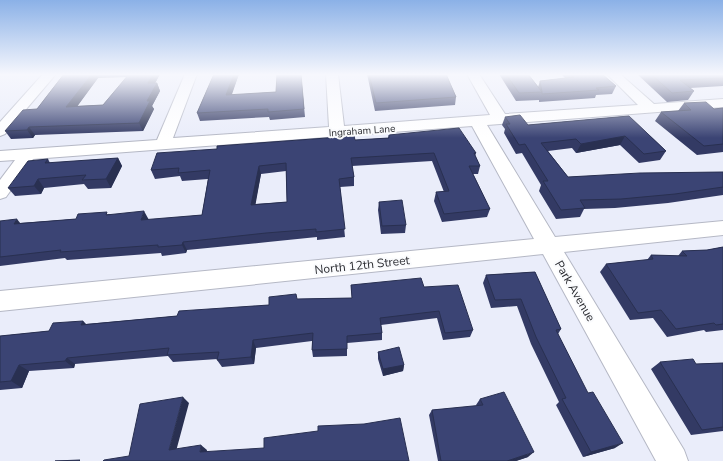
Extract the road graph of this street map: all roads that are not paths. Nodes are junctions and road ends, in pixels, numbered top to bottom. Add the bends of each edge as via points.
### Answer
1 (31, 96) edge
2 (183, 96) edge
3 (334, 96) edge
4 (486, 96) edge
5 (636, 96) edge
6 (723, 103) edge
7 (650, 108) junction
8 (500, 119) junction
9 (477, 121) junction
10 (0, 131) edge
11 (337, 131) junction
12 (164, 144) junction
13 (28, 154) junction
14 (0, 156) edge
15 (0, 193) edge
16 (723, 228) edge
17 (549, 246) junction
18 (0, 301) edge
19 (672, 461) edge

1 - 10 street
2 - 12 street
3 - 11 street
4 - 8 street
5 - 7 street
6 - 7 street, Ingraham Lane
7 - 8 street, Ingraham Lane
8 - 9 street, Ingraham Lane
9 - 11 street, Ingraham Lane
9 - 17 street, Park Avenue
11 - 12 street, Ingraham Lane
12 - 13 street, Ingraham Lane
13 - 14 street, Ingraham Lane
13 - 15 street
16 - 17 street, North 12th Street
17 - 18 street, North 12th Street
17 - 19 street, Park Avenue

